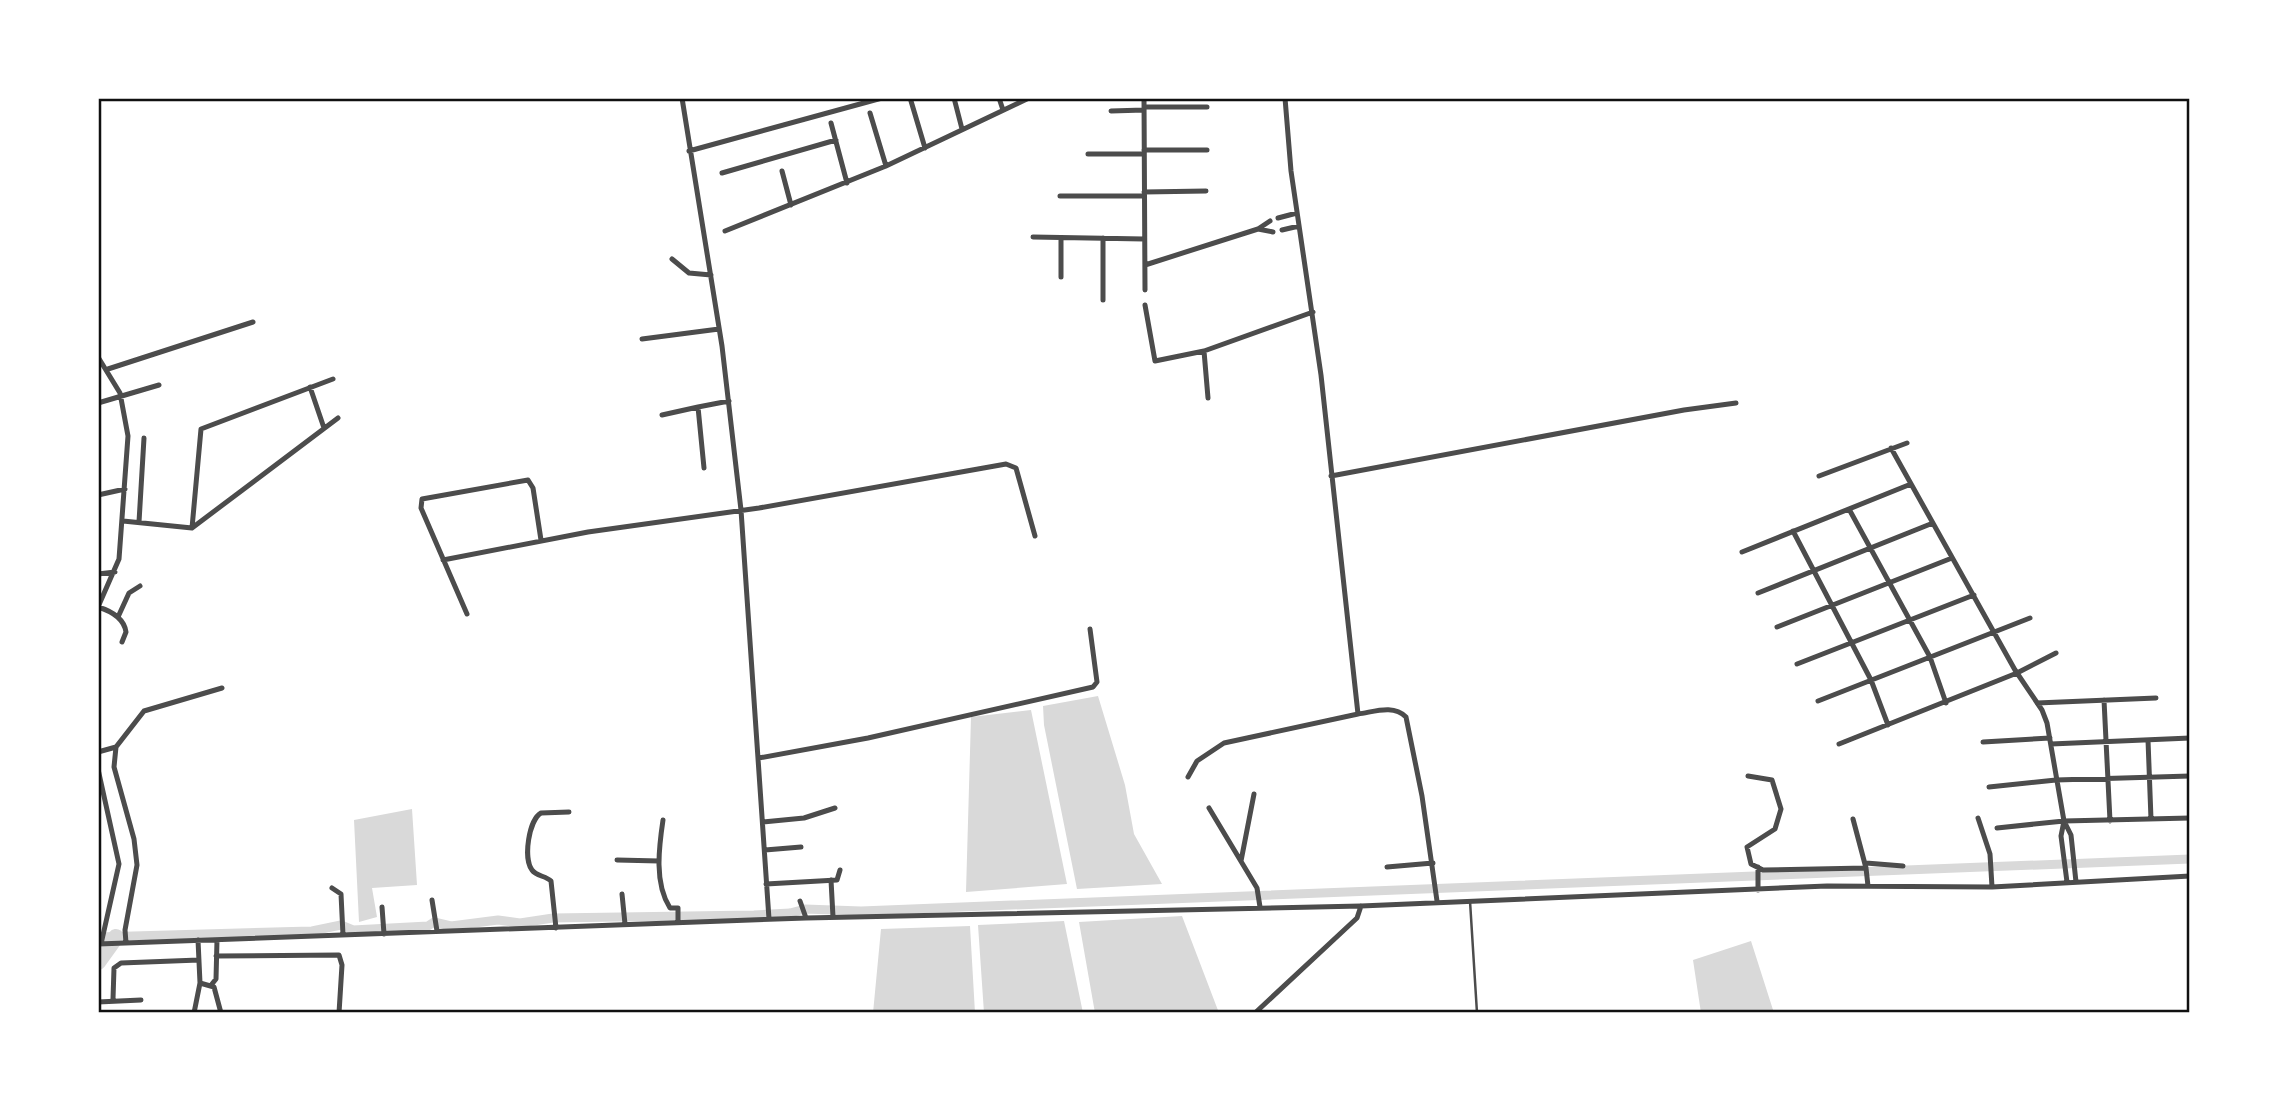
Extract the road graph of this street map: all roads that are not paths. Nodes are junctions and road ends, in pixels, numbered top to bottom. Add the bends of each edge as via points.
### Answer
1 (682, 98) edge
2 (882, 98) edge
3 (954, 98) edge
4 (999, 98) edge
5 (1028, 98) edge
6 (1144, 98) edge
7 (1285, 98) edge
8 (911, 101) dead end
9 (1207, 107) dead end
10 (1144, 108) junction
11 (1003, 110) junction
12 (1111, 111) dead end
13 (870, 113) dead end
14 (831, 123) dead end
15 (962, 129) junction
16 (836, 140) junction
17 (925, 148) junction
18 (692, 150) junction
19 (1207, 150) dead end
20 (1144, 152) junction
21 (1088, 155) dead end
22 (886, 166) junction
23 (782, 171) dead end
24 (722, 173) dead end
25 (847, 183) junction
26 (1206, 191) dead end
27 (1144, 194) junction
28 (1060, 196) dead end
29 (791, 205) junction
30 (1297, 213) junction
31 (1278, 218) dead end
32 (1270, 220) dead end
33 (1299, 226) junction
34 (1258, 229) junction
35 (1282, 230) dead end
36 (726, 231) dead end
37 (1273, 232) dead end
38 (1034, 237) dead end
39 (1061, 238) junction
40 (1103, 238) junction
41 (1144, 239) junction
42 (672, 259) dead end
43 (1145, 265) junction
44 (711, 275) junction
45 (1061, 277) dead end
46 (1145, 290) dead end
47 (1103, 300) dead end
48 (1145, 305) dead end
49 (1313, 312) junction
50 (253, 323) dead end
51 (719, 329) junction
52 (642, 339) dead end
53 (1204, 351) junction
54 (98, 357) edge
55 (103, 366) edge
56 (333, 379) dead end
57 (159, 385) dead end
58 (310, 387) junction
59 (122, 397) junction
60 (1208, 398) dead end
61 (729, 401) junction
62 (1737, 403) dead end
63 (98, 404) edge
64 (698, 407) junction
65 (662, 415) dead end
66 (338, 418) dead end
67 (324, 428) junction
68 (144, 438) dead end
69 (1907, 443) dead end
70 (1891, 448) junction
71 (704, 468) dead end
72 (1333, 476) junction
73 (1819, 476) dead end
74 (1911, 484) junction
75 (125, 489) junction
76 (98, 495) edge
77 (1849, 509) junction
78 (745, 510) junction
79 (123, 522) junction
80 (139, 522) junction
81 (1933, 523) junction
82 (192, 528) junction
83 (1793, 531) junction
84 (1035, 536) dead end
85 (541, 540) junction
86 (1872, 547) junction
87 (1742, 552) dead end
88 (1952, 558) junction
89 (443, 560) junction
90 (1813, 571) junction
91 (115, 572) junction
92 (98, 574) edge
93 (1889, 583) junction
94 (140, 586) dead end
95 (1758, 593) dead end
96 (1974, 596) junction
97 (1832, 606) junction
98 (98, 607) edge
99 (467, 614) dead end
100 (118, 617) junction
101 (2030, 618) dead end
102 (1909, 621) junction
103 (1777, 627) dead end
104 (1090, 629) dead end
105 (1994, 632) junction
106 (122, 642) dead end
107 (1851, 643) junction
108 (2056, 653) dead end
109 (1930, 657) junction
110 (1797, 664) dead end
111 (2017, 673) junction
112 (1871, 680) junction
113 (222, 688) dead end
114 (2156, 698) dead end
115 (2104, 700) junction
116 (1818, 701) dead end
117 (1946, 702) junction
118 (2037, 702) junction
119 (1358, 714) junction
120 (1888, 725) junction
121 (2190, 738) edge
122 (2148, 740) junction
123 (2050, 741) junction
124 (1983, 742) dead end
125 (2107, 742) junction
126 (1839, 744) dead end
127 (116, 747) junction
128 (98, 752) edge
129 (759, 758) junction
130 (98, 769) edge
131 (1748, 776) dead end
132 (2190, 776) edge
133 (1188, 777) dead end
134 (2148, 777) junction
135 (2108, 779) junction
136 (2056, 780) junction
137 (1989, 787) dead end
138 (1254, 794) dead end
139 (1209, 807) dead end
140 (835, 808) dead end
141 (569, 812) dead end
142 (1978, 818) dead end
143 (2190, 818) edge
144 (1853, 819) dead end
145 (2151, 819) junction
146 (663, 820) dead end
147 (2064, 821) junction
148 (2110, 821) junction
149 (767, 822) junction
150 (1997, 828) dead end
151 (801, 847) dead end
152 (768, 850) junction
153 (617, 860) dead end
154 (659, 861) junction
155 (1241, 861) junction
156 (1433, 863) junction
157 (1903, 866) dead end
158 (1387, 867) dead end
159 (839, 870) dead end
160 (1758, 870) junction
161 (1867, 870) junction
162 (2190, 876) edge
163 (831, 880) junction
164 (2067, 882) junction
165 (2076, 882) junction
166 (770, 883) junction
167 (1868, 886) junction
168 (1992, 887) junction
169 (332, 888) dead end
170 (1758, 889) junction
171 (622, 894) dead end
172 (1437, 898) junction
173 (432, 900) dead end
174 (1470, 900) junction
175 (800, 901) dead end
176 (1260, 905) junction
177 (1362, 906) junction
178 (382, 907) dead end
179 (805, 913) junction
180 (833, 915) junction
181 (769, 919) junction
182 (678, 921) junction
183 (625, 924) junction
184 (556, 925) junction
185 (436, 929) junction
186 (384, 932) junction
187 (343, 933) junction
188 (198, 940) junction
189 (217, 940) junction
190 (126, 941) junction
191 (100, 943) edge
192 (216, 956) junction
193 (199, 960) junction
194 (200, 984) junction
195 (212, 984) junction
196 (113, 999) junction
197 (141, 1000) dead end
198 (98, 1002) edge
199 (194, 1013) edge
200 (220, 1013) edge
201 (255, 1013) edge
202 (267, 1013) edge
203 (339, 1013) edge
204 (1255, 1013) edge
205 (1477, 1013) edge

1 - 18 street
2 - 18 street
3 - 15 street
4 - 11 street
5 - 11 street
6 - 10 street
7 - 30 street
8 - 17 street
9 - 10 street
10 - 12 street
10 - 20 street
11 - 15 street
13 - 22 street
14 - 16 street
15 - 17 street
16 - 24 street
16 - 25 street
17 - 22 street
18 - 44 street
19 - 20 street
20 - 21 street
20 - 27 street
22 - 25 street
23 - 29 street
25 - 29 street
26 - 27 street
27 - 28 street
27 - 41 street
29 - 36 street
30 - 31 street
30 - 33 street
32 - 34 street
33 - 35 street
33 - 49 street
34 - 37 street
34 - 43 street
38 - 39 street
39 - 40 street
39 - 45 street
40 - 41 street
40 - 47 street
41 - 43 street
42 - 44 street via 689,273
43 - 46 street
44 - 51 street
48 - 53 street via 1156,361
49 - 53 street
49 - 72 street
50 - 55 street
51 - 52 street
51 - 61 street
53 - 60 street
54 - 55 street
55 - 59 street
56 - 58 street
57 - 59 street
58 - 67 street
58 - 82 street via 201,429
59 - 63 street
59 - 75 street via 128,436
61 - 64 street
61 - 78 street
62 - 72 street
64 - 65 street
64 - 71 street
66 - 67 street
67 - 82 street
68 - 80 street
69 - 70 street
70 - 73 street
70 - 74 street
72 - 119 street
74 - 77 street
74 - 81 street
75 - 76 street
75 - 79 street
77 - 83 street
77 - 86 street
78 - 84 street via 1011,465
78 - 85 street
78 - 129 street
79 - 80 street
79 - 91 street
80 - 82 street
81 - 86 street
81 - 88 street
83 - 87 street
83 - 90 street
85 - 89 street
85 - 89 street via 528,481 425,498 421,508
86 - 90 street
86 - 93 street
88 - 93 street
88 - 96 street
89 - 99 street
90 - 95 street
90 - 97 street
91 - 92 street
91 - 98 street
93 - 97 street
93 - 102 street
94 - 100 street via 129,593
96 - 102 street
96 - 105 street
97 - 103 street
97 - 107 street
98 - 100 street
100 - 106 street via 126,627
101 - 105 street
102 - 107 street
102 - 109 street
104 - 129 street via 1097,681 1093,687
105 - 109 street
105 - 111 street
107 - 110 street
107 - 112 street
108 - 111 street
109 - 112 street
109 - 117 street
111 - 117 street
111 - 118 street
112 - 116 street
112 - 120 street
113 - 127 street via 144,711
114 - 115 street
115 - 118 street
115 - 125 street
117 - 120 street
118 - 123 street via 2048,723
119 - 133 street via 1224,743 1197,761
119 - 156 street via 1390,709 1406,717
120 - 126 street
121 - 122 street
122 - 125 street
122 - 134 street
123 - 124 street
123 - 125 street
123 - 136 street
125 - 135 street
127 - 128 street
127 - 190 street via 114,767 137,865
129 - 149 street
130 - 191 street via 119,864
131 - 160 street via 1772,780 1781,808 1775,829 1747,847 1751,864
132 - 134 street
134 - 135 street
134 - 145 street
135 - 136 street
135 - 148 street
136 - 137 street
136 - 147 street
138 - 155 street
139 - 155 street
140 - 149 street via 804,818
141 - 184 street via 541,813 530,828 530,865 551,881
142 - 168 street via 1990,854
143 - 145 street
144 - 161 street
145 - 148 street
146 - 154 street
147 - 148 street
147 - 150 street
147 - 164 street via 2062,857
147 - 165 street via 2071,835
149 - 152 street
151 - 152 street
152 - 166 street
153 - 154 street
154 - 182 street via 666,902 670,908 678,908
155 - 176 street
156 - 158 street
156 - 172 street
157 - 161 street
159 - 163 street via 839,877
160 - 161 street
160 - 170 street
161 - 167 street
162 - 165 street
163 - 166 street
163 - 180 street
164 - 165 street
164 - 168 street
166 - 181 street
167 - 168 street
167 - 170 street
169 - 187 street via 341,894
170 - 174 street
171 - 183 street
172 - 174 street
172 - 177 street
173 - 185 street
174 - 205 lane
175 - 179 street
176 - 177 street
176 - 180 street
177 - 204 street via 1357,918
178 - 186 street
179 - 180 street
179 - 181 street
181 - 182 street
182 - 183 street
183 - 184 street
184 - 185 street
185 - 186 street
186 - 187 street
187 - 189 street
188 - 189 street
188 - 190 street
188 - 193 street
189 - 192 street
190 - 191 street
192 - 195 street
192 - 203 street via 341,956
193 - 194 street
193 - 196 street via 121,963 114,968
194 - 195 street
194 - 199 street
195 - 200 street
196 - 197 street
196 - 198 street
201 - 202 street

